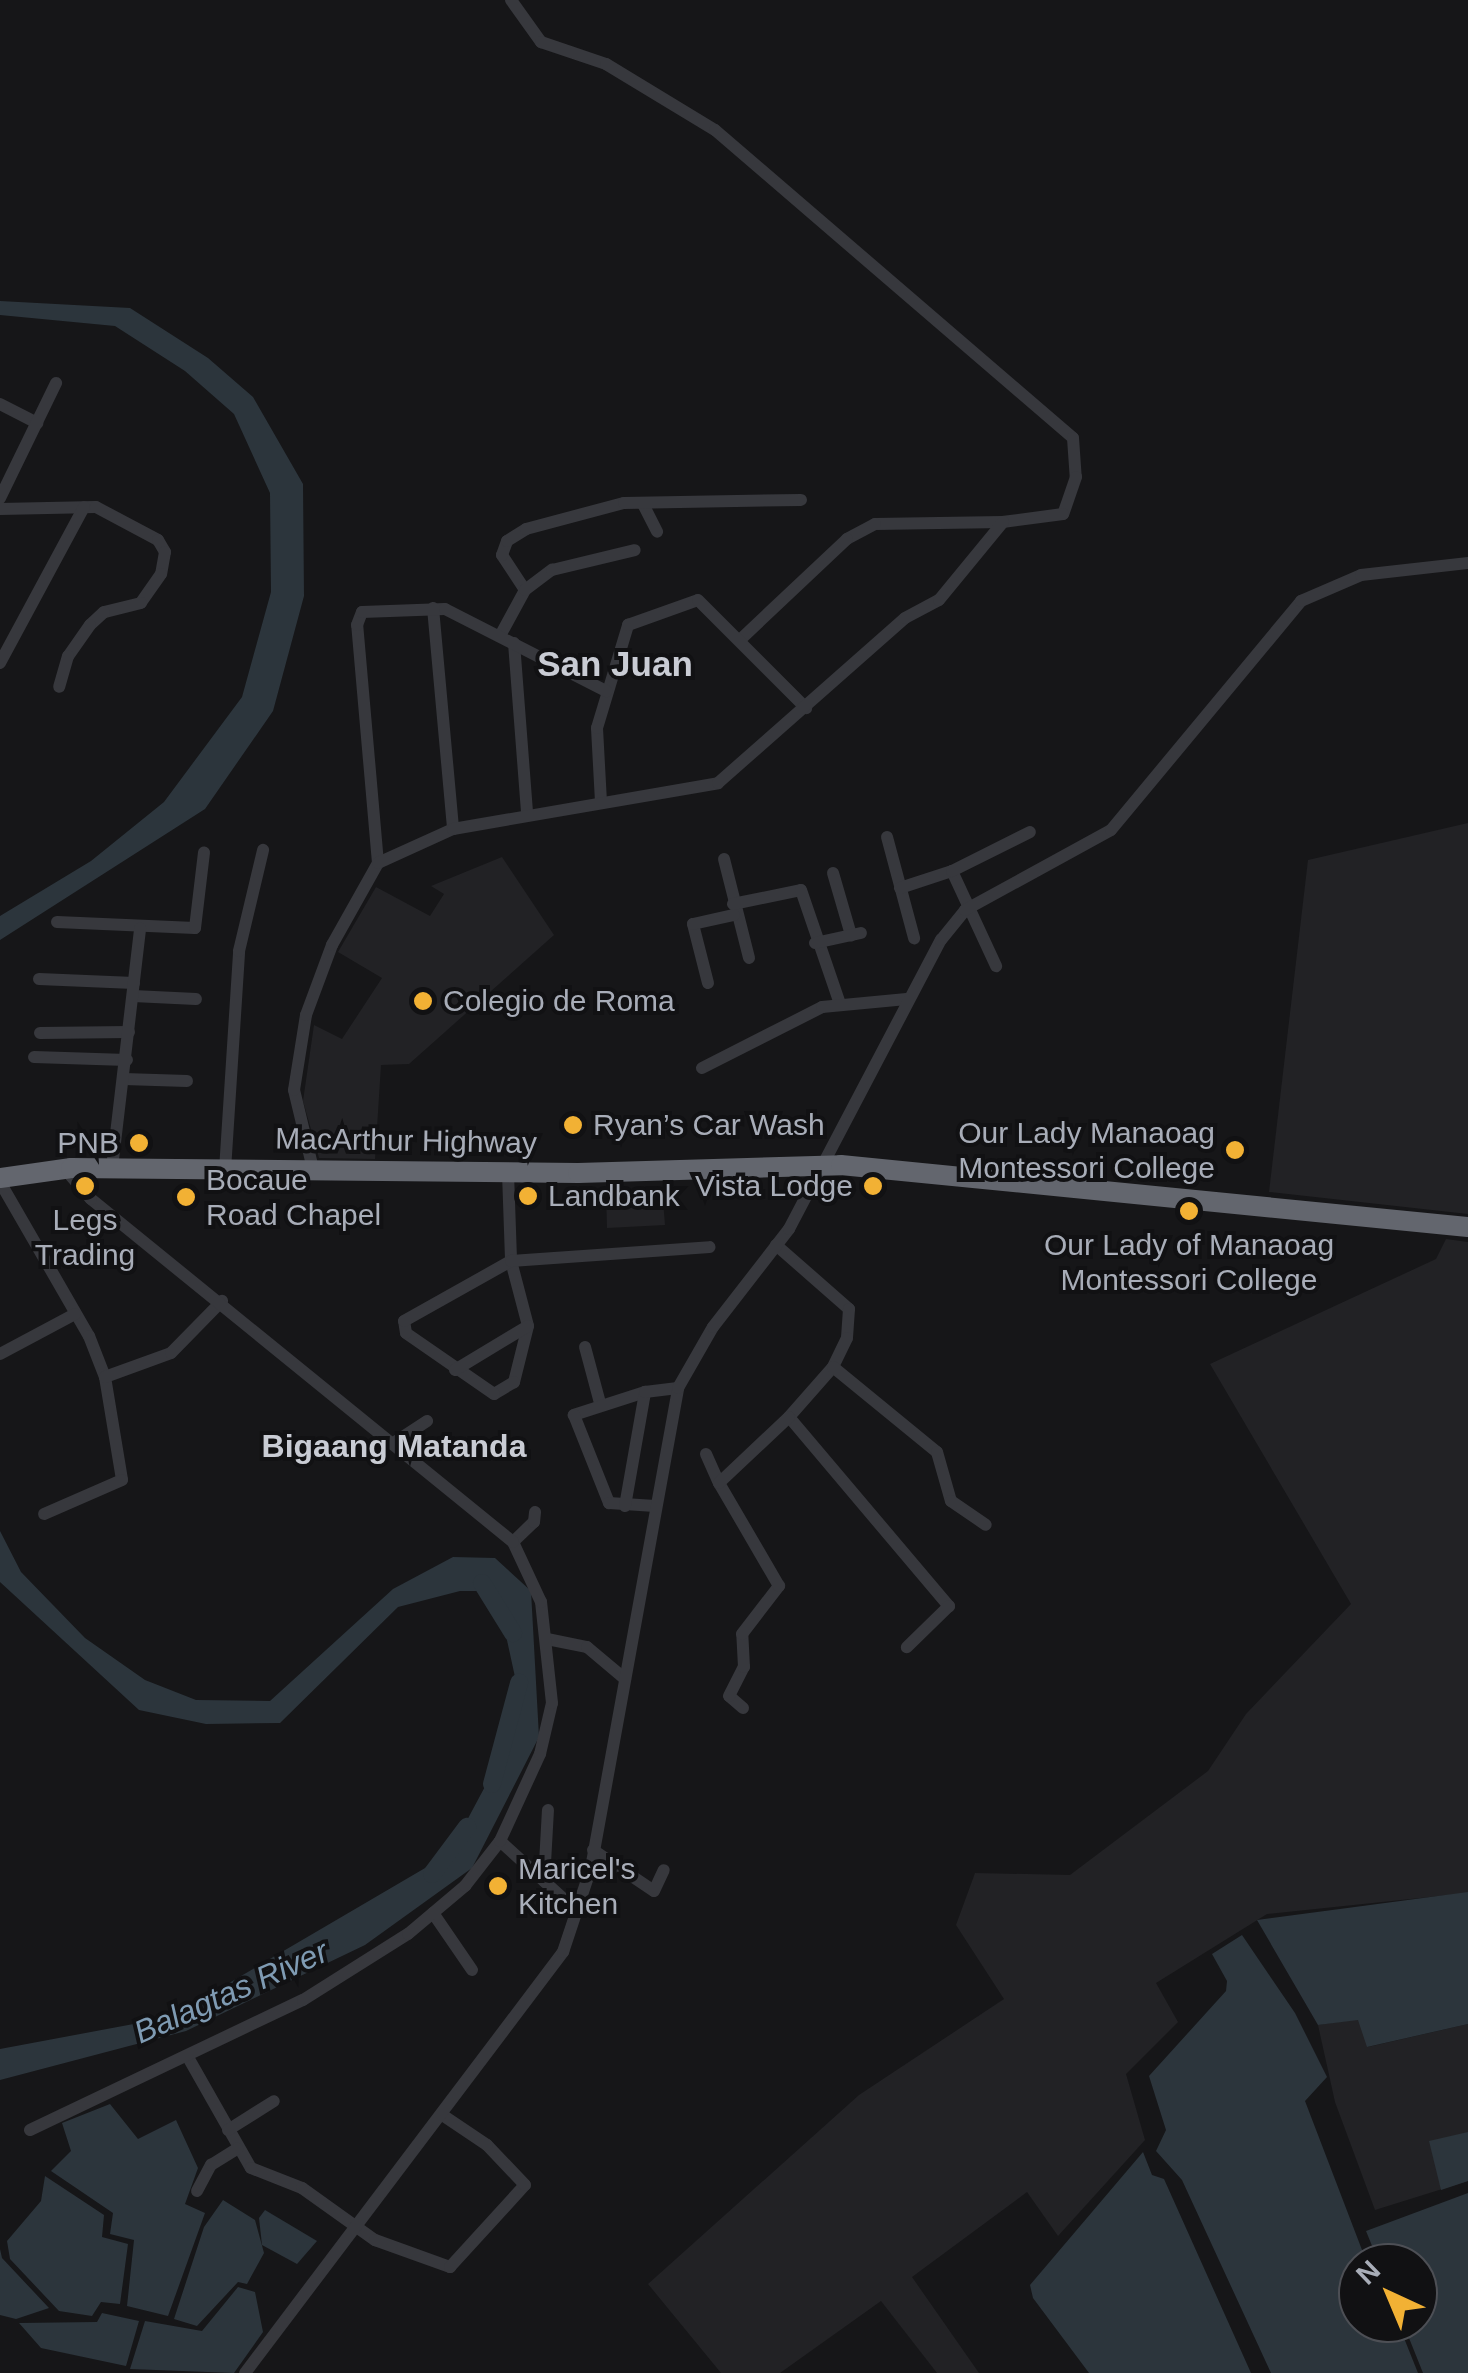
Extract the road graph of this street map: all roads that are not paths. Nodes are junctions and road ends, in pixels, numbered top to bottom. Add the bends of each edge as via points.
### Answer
1 (511, 0) edge
2 (56, 383) dead end
3 (0, 404) edge
4 (36, 422) junction
5 (0, 498) edge
6 (801, 500) dead end
7 (643, 504) junction
8 (84, 507) junction
9 (0, 509) edge
10 (1003, 522) junction
11 (656, 532) dead end
12 (635, 550) dead end
13 (1468, 563) edge
14 (525, 590) junction
15 (433, 608) junction
16 (507, 638) junction
17 (740, 640) junction
18 (0, 663) edge
19 (59, 687) dead end
20 (606, 692) junction
21 (806, 708) junction
22 (601, 802) junction
23 (527, 812) junction
24 (453, 829) junction
25 (1030, 832) dead end
26 (887, 837) dead end
27 (263, 850) dead end
28 (204, 853) dead end
29 (724, 859) dead end
30 (378, 864) junction
31 (952, 872) junction
32 (833, 873) dead end
33 (900, 888) junction
34 (734, 909) junction
35 (965, 910) junction
36 (58, 922) dead end
37 (140, 929) junction
38 (914, 938) dead end
39 (815, 943) junction
40 (749, 958) dead end
41 (996, 966) dead end
42 (39, 980) dead end
43 (708, 983) dead end
44 (133, 989) junction
45 (907, 999) junction
46 (196, 1000) dead end
47 (840, 1004) junction
48 (129, 1032) junction
49 (40, 1033) dead end
50 (34, 1058) dead end
51 (126, 1060) junction
52 (702, 1068) dead end
53 (124, 1080) junction
54 (187, 1081) dead end
55 (818, 1164) junction
56 (64, 1168) junction
57 (112, 1168) junction
58 (313, 1169) junction
59 (225, 1170) junction
60 (508, 1173) junction
61 (0, 1180) edge
62 (1468, 1227) edge
63 (776, 1245) junction
64 (710, 1246) dead end
65 (511, 1261) junction
66 (222, 1300) junction
67 (75, 1314) junction
68 (528, 1326) junction
69 (585, 1347) dead end
70 (0, 1354) edge
71 (833, 1367) junction
72 (455, 1370) junction
73 (105, 1378) junction
74 (678, 1388) junction
75 (645, 1392) junction
76 (600, 1403) junction
77 (789, 1417) junction
78 (427, 1420) dead end
79 (392, 1444) junction
80 (706, 1454) dead end
81 (719, 1483) junction
82 (625, 1506) junction
83 (655, 1506) junction
84 (535, 1512) dead end
85 (44, 1514) dead end
86 (986, 1525) dead end
87 (513, 1542) junction
88 (548, 1639) junction
89 (907, 1647) dead end
90 (625, 1679) junction
91 (743, 1708) dead end
92 (548, 1810) dead end
93 (500, 1842) junction
94 (593, 1850) junction
95 (664, 1870) dead end
96 (544, 1882) junction
97 (578, 1912) junction
98 (433, 1914) junction
99 (472, 1970) dead end
100 (189, 2059) junction
101 (274, 2100) dead end
102 (444, 2116) junction
103 (30, 2130) dead end
104 (228, 2130) junction
105 (238, 2149) junction
106 (197, 2191) dead end
107 (356, 2228) junction
108 (245, 2373) edge

1 - 10 street via 541,42 606,64 715,130 1064,424 1075,445 1068,509
2 - 4 street
3 - 4 street
4 - 5 street
6 - 7 street
7 - 11 street
7 - 14 street via 594,508 508,541 502,554
8 - 9 street
8 - 18 street
8 - 19 street via 106,510 158,540 165,564 134,609 110,609 90,625 68,656
10 - 17 street via 875,524 847,539
10 - 21 street via 939,600 905,618
12 - 14 street via 552,570
13 - 35 street via 1361,576 1302,601 1111,830
14 - 16 street
15 - 16 street
15 - 24 street
15 - 30 street via 368,610 356,620
16 - 20 street
16 - 23 street
17 - 20 street via 706,605 682,601 621,632
17 - 21 street
20 - 22 street via 595,744
21 - 22 street via 718,783
22 - 23 street
23 - 24 street
24 - 30 street
25 - 31 street
26 - 33 street
27 - 59 street via 239,950
28 - 37 street via 195,928
29 - 34 street
30 - 58 street via 332,945 306,1016 294,1090
31 - 33 street
31 - 35 street
32 - 39 street via 856,934
33 - 38 street
34 - 39 street via 801,890
34 - 40 street
34 - 43 street via 693,924
35 - 41 street
35 - 45 street
36 - 37 street
37 - 44 street
39 - 47 street
42 - 44 street
44 - 46 street
44 - 48 street
45 - 47 street
45 - 55 street
47 - 52 street via 806,1014
48 - 49 street
48 - 51 street
50 - 51 street
51 - 53 street
53 - 54 street
53 - 57 street
55 - 60 highway, MacArthur Highway
55 - 62 highway, MacArthur Highway via 1125,1188
55 - 63 street
56 - 57 highway, MacArthur Highway
56 - 61 highway, MacArthur Highway
56 - 66 street via 91,1200
57 - 59 highway, MacArthur Highway
58 - 59 highway, MacArthur Highway
58 - 60 highway, MacArthur Highway
60 - 65 street
61 - 67 street
63 - 71 street via 846,1301 847,1338
63 - 74 street via 713,1327
64 - 65 street
65 - 68 street
65 - 72 street via 402,1324
66 - 73 street via 171,1353
66 - 79 street
67 - 70 street
67 - 73 street
68 - 72 street
68 - 72 street via 506,1392 494,1394
69 - 76 street
71 - 77 street
71 - 86 street via 937,1452 951,1501
73 - 85 street via 122,1480
74 - 75 street
74 - 83 street
75 - 76 street
75 - 82 street
76 - 82 street via 574,1415 609,1504
77 - 81 street
77 - 89 street via 950,1606
78 - 79 street
79 - 87 street
80 - 81 street
81 - 91 street via 779,1586 742,1634 744,1667 729,1696
82 - 83 street
83 - 90 street
84 - 87 street via 534,1522
87 - 88 street via 538,1593
88 - 90 street via 588,1647
88 - 93 street via 552,1703 546,1739
90 - 94 street
92 - 96 street
93 - 96 street
93 - 98 street
94 - 95 street via 654,1891
94 - 97 street
96 - 97 street
97 - 102 street via 549,1976
98 - 99 street
98 - 100 street via 352,1972
100 - 103 street
100 - 104 street
101 - 104 street
102 - 107 street
102 - 107 street via 501,2157 524,2179 523,2190 456,2266
104 - 105 street
105 - 106 street via 211,2165
105 - 107 street via 251,2168 302,2188
107 - 108 street

